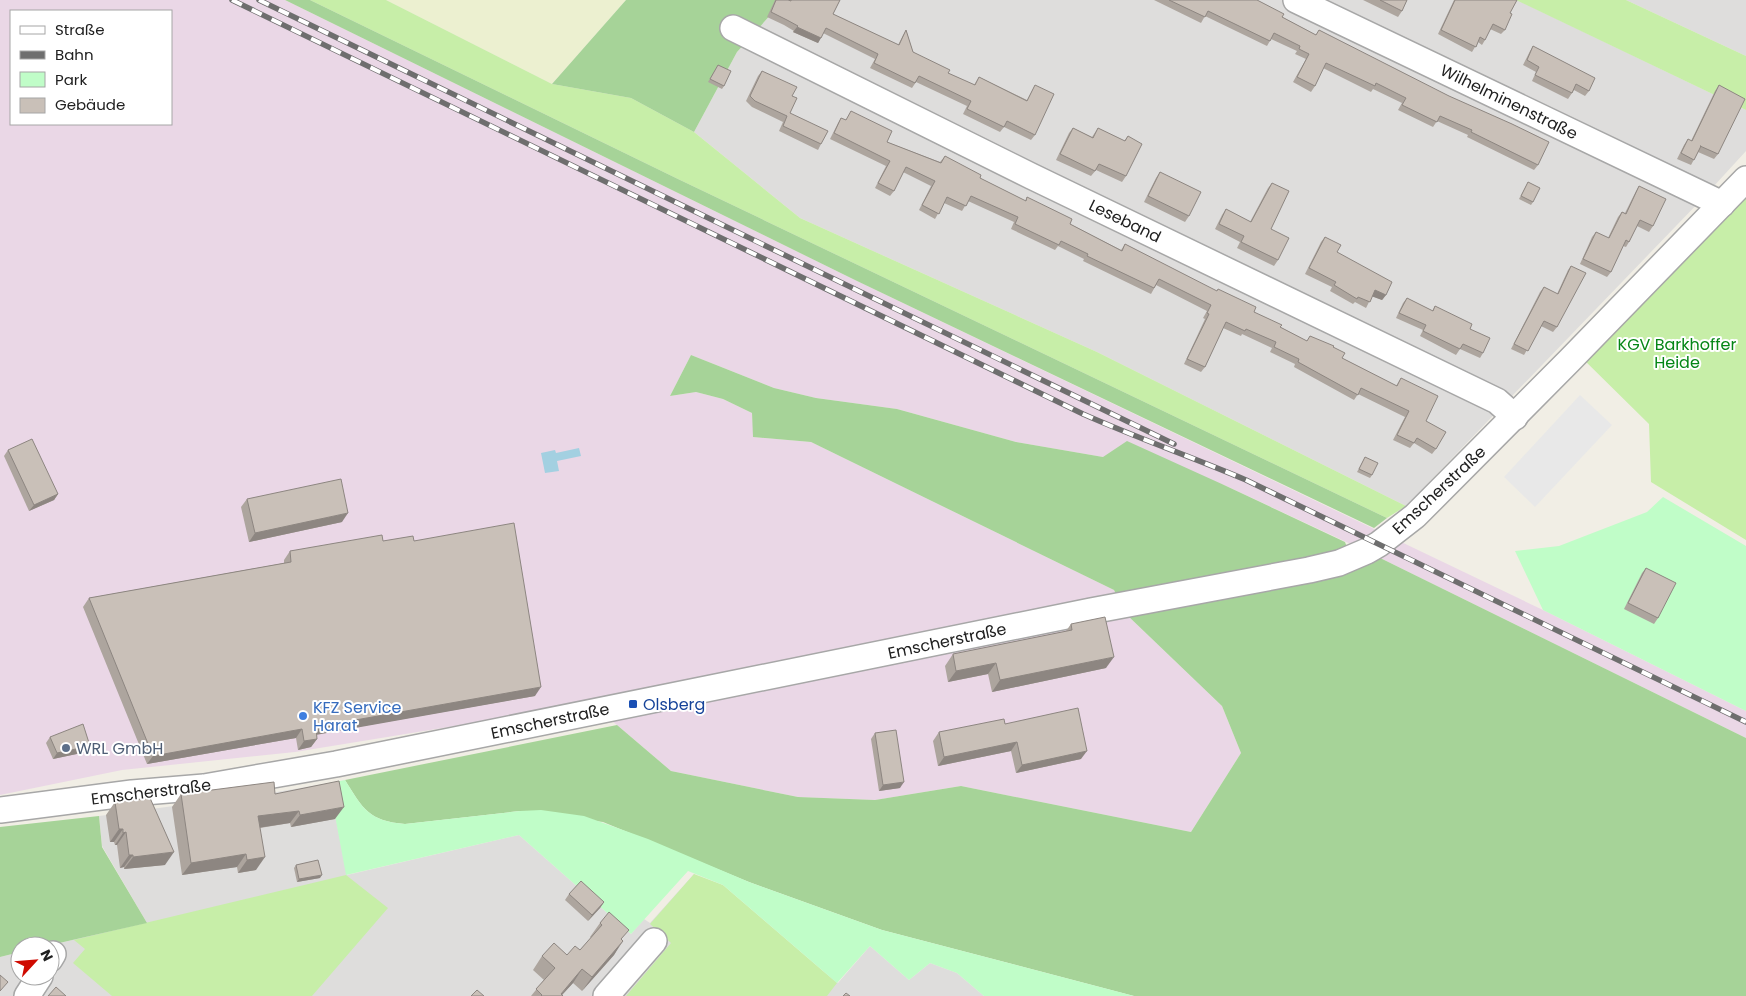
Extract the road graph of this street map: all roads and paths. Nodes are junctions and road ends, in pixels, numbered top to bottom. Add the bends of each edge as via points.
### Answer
1 (1296, 0) edge
2 (733, 28) dead end
3 (1746, 179) edge
4 (1722, 204) junction
5 (1514, 417) junction
6 (0, 810) edge
7 (654, 941) dead end
8 (606, 996) edge

1 - 4 street, Wilhelminenstraße
2 - 5 street, Leseband via 1488,397
3 - 4 street, Emscherstraße
4 - 5 street, Emscherstraße
5 - 6 street, Emscherstraße via 1399,530 1367,551 1326,566 336,764 204,787
7 - 8 street

